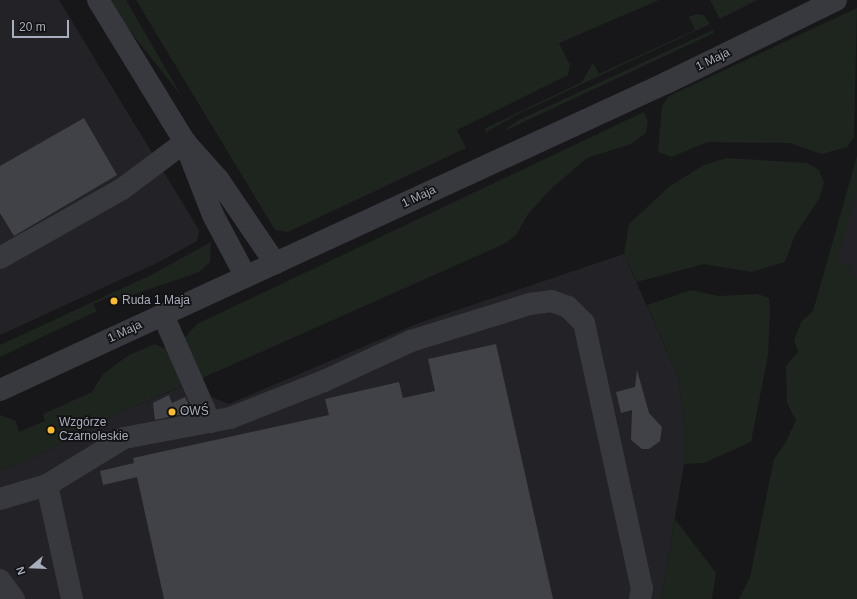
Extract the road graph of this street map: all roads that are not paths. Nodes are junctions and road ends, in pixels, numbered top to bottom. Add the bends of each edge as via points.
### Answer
1 (98, 0) edge
2 (836, 0) edge
3 (185, 142) junction
4 (0, 258) edge
5 (275, 263) junction
6 (246, 277) junction
7 (163, 315) junction
8 (0, 390) edge
9 (210, 422) junction
10 (47, 486) junction
11 (0, 498) edge
12 (0, 580) edge
13 (14, 599) edge
14 (72, 599) edge
15 (640, 599) edge

1 - 3 street
2 - 5 street, 1 Maja
3 - 4 street via 122,189
3 - 5 street via 218,178
3 - 6 street via 210,207
5 - 6 street, 1 Maja
6 - 7 street, 1 Maja
7 - 8 street, 1 Maja
7 - 9 street
9 - 10 street via 124,438
9 - 15 street via 230,418 324,381 426,336 530,304 551,301 568,307 584,323 642,588
10 - 11 street
10 - 14 street
12 - 13 street

